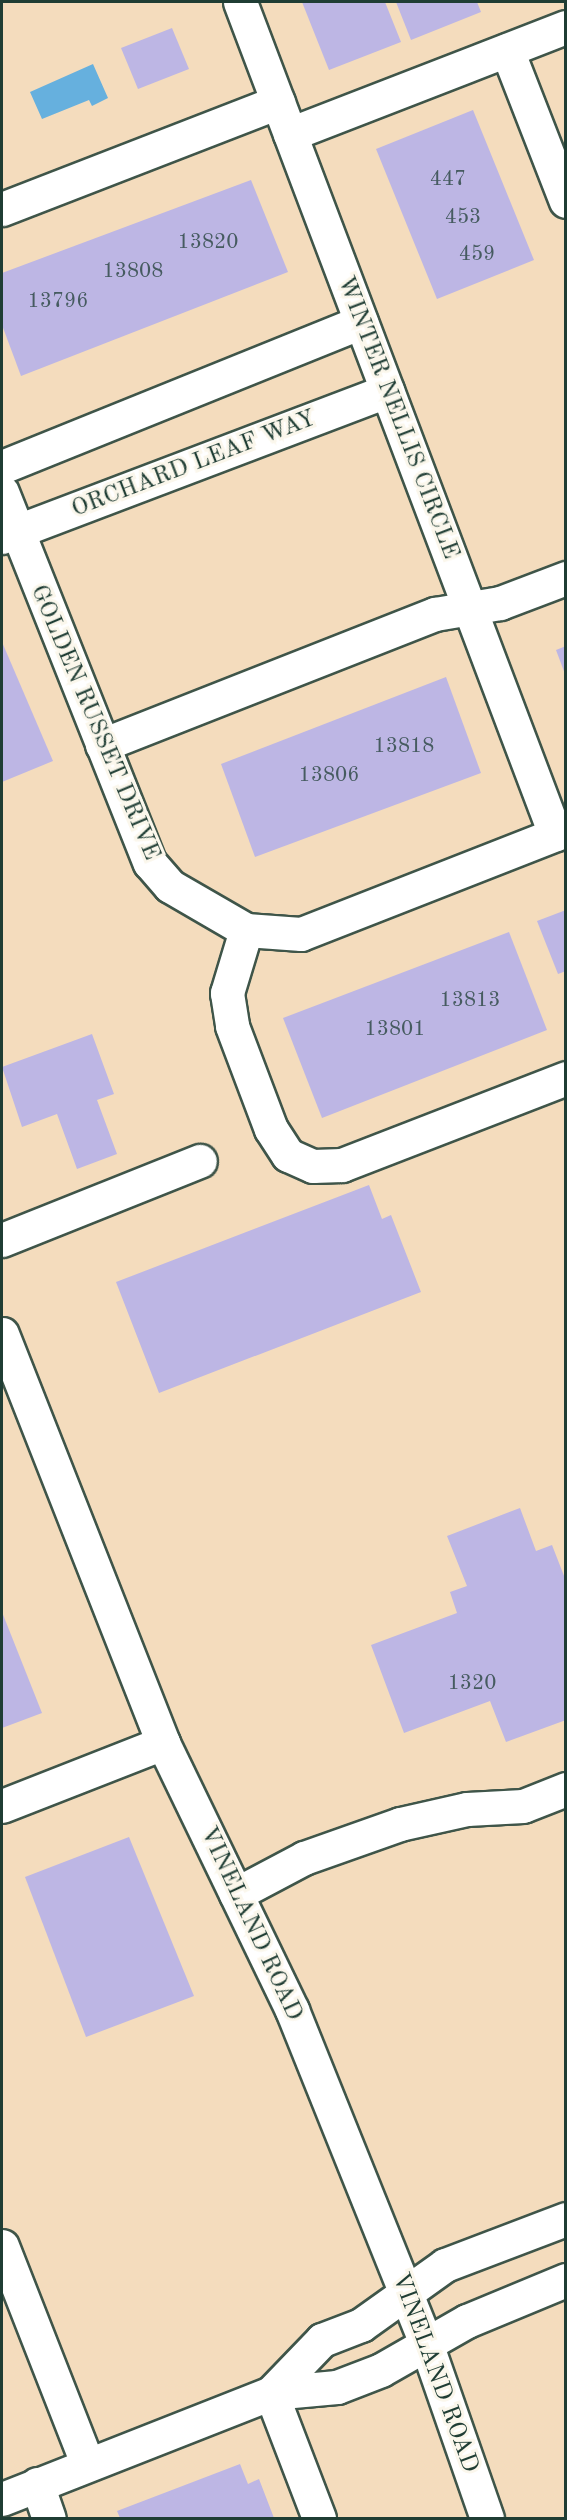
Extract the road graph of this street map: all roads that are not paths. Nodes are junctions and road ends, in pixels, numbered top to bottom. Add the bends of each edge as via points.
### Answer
1 (240, 2) edge
2 (566, 27) edge
3 (507, 50) junction
4 (278, 102) junction
5 (290, 134) junction
6 (566, 201) edge
7 (2, 209) edge
8 (361, 322) junction
9 (387, 391) junction
10 (2, 467) edge
11 (2, 492) edge
12 (9, 535) edge
13 (566, 578) edge
14 (469, 608) junction
15 (102, 745) junction
16 (560, 832) edge
17 (246, 930) junction
18 (566, 1078) edge
19 (200, 1161) dead end
20 (2, 1240) edge
21 (2, 1334) edge
22 (163, 1743) junction
23 (566, 1789) edge
24 (2, 1806) edge
25 (236, 1893) junction
26 (566, 2219) edge
27 (2, 2246) edge
28 (566, 2280) edge
29 (406, 2293) junction
30 (427, 2346) junction
31 (271, 2393) junction
32 (87, 2463) junction
33 (37, 2484) junction
34 (2, 2499) edge
35 (49, 2518) edge
36 (319, 2518) edge
37 (487, 2518) edge

1 - 4 street, WINTER NELLIS CIRCLE
2 - 3 street
3 - 5 street
3 - 6 street
4 - 5 street, WINTER NELLIS CIRCLE
4 - 7 street
5 - 8 street, WINTER NELLIS CIRCLE
8 - 9 street, WINTER NELLIS CIRCLE
8 - 10 street
9 - 12 street, ORCHARD LEAF WAY
9 - 14 street, WINTER NELLIS CIRCLE
11 - 12 street, GOLDEN RUSSET DRIVE
12 - 15 street, GOLDEN RUSSET DRIVE
13 - 14 street via 500,603
14 - 15 street via 435,615
14 - 16 street, WINTER NELLIS CIRCLE
15 - 17 street, GOLDEN RUSSET DRIVE via 150,864 170,886
16 - 17 street, GOLDEN RUSSET DRIVE via 301,933
17 - 18 street via 227,993 232,1026 271,1129 288,1155 313,1166 342,1165
19 - 20 street
21 - 22 street, VINELAND ROAD
22 - 24 street
22 - 25 street, VINELAND ROAD
23 - 25 street via 523,1806 467,1809 400,1824 304,1858
25 - 29 street, VINELAND ROAD via 292,2010
26 - 29 street via 445,2265
27 - 32 street
28 - 30 street via 466,2321
29 - 30 street, VINELAND ROAD
29 - 31 street via 361,2325 322,2340
30 - 31 street via 337,2387
30 - 37 street, VINELAND ROAD
31 - 32 street
31 - 36 street
32 - 33 street
33 - 34 street
33 - 35 street

